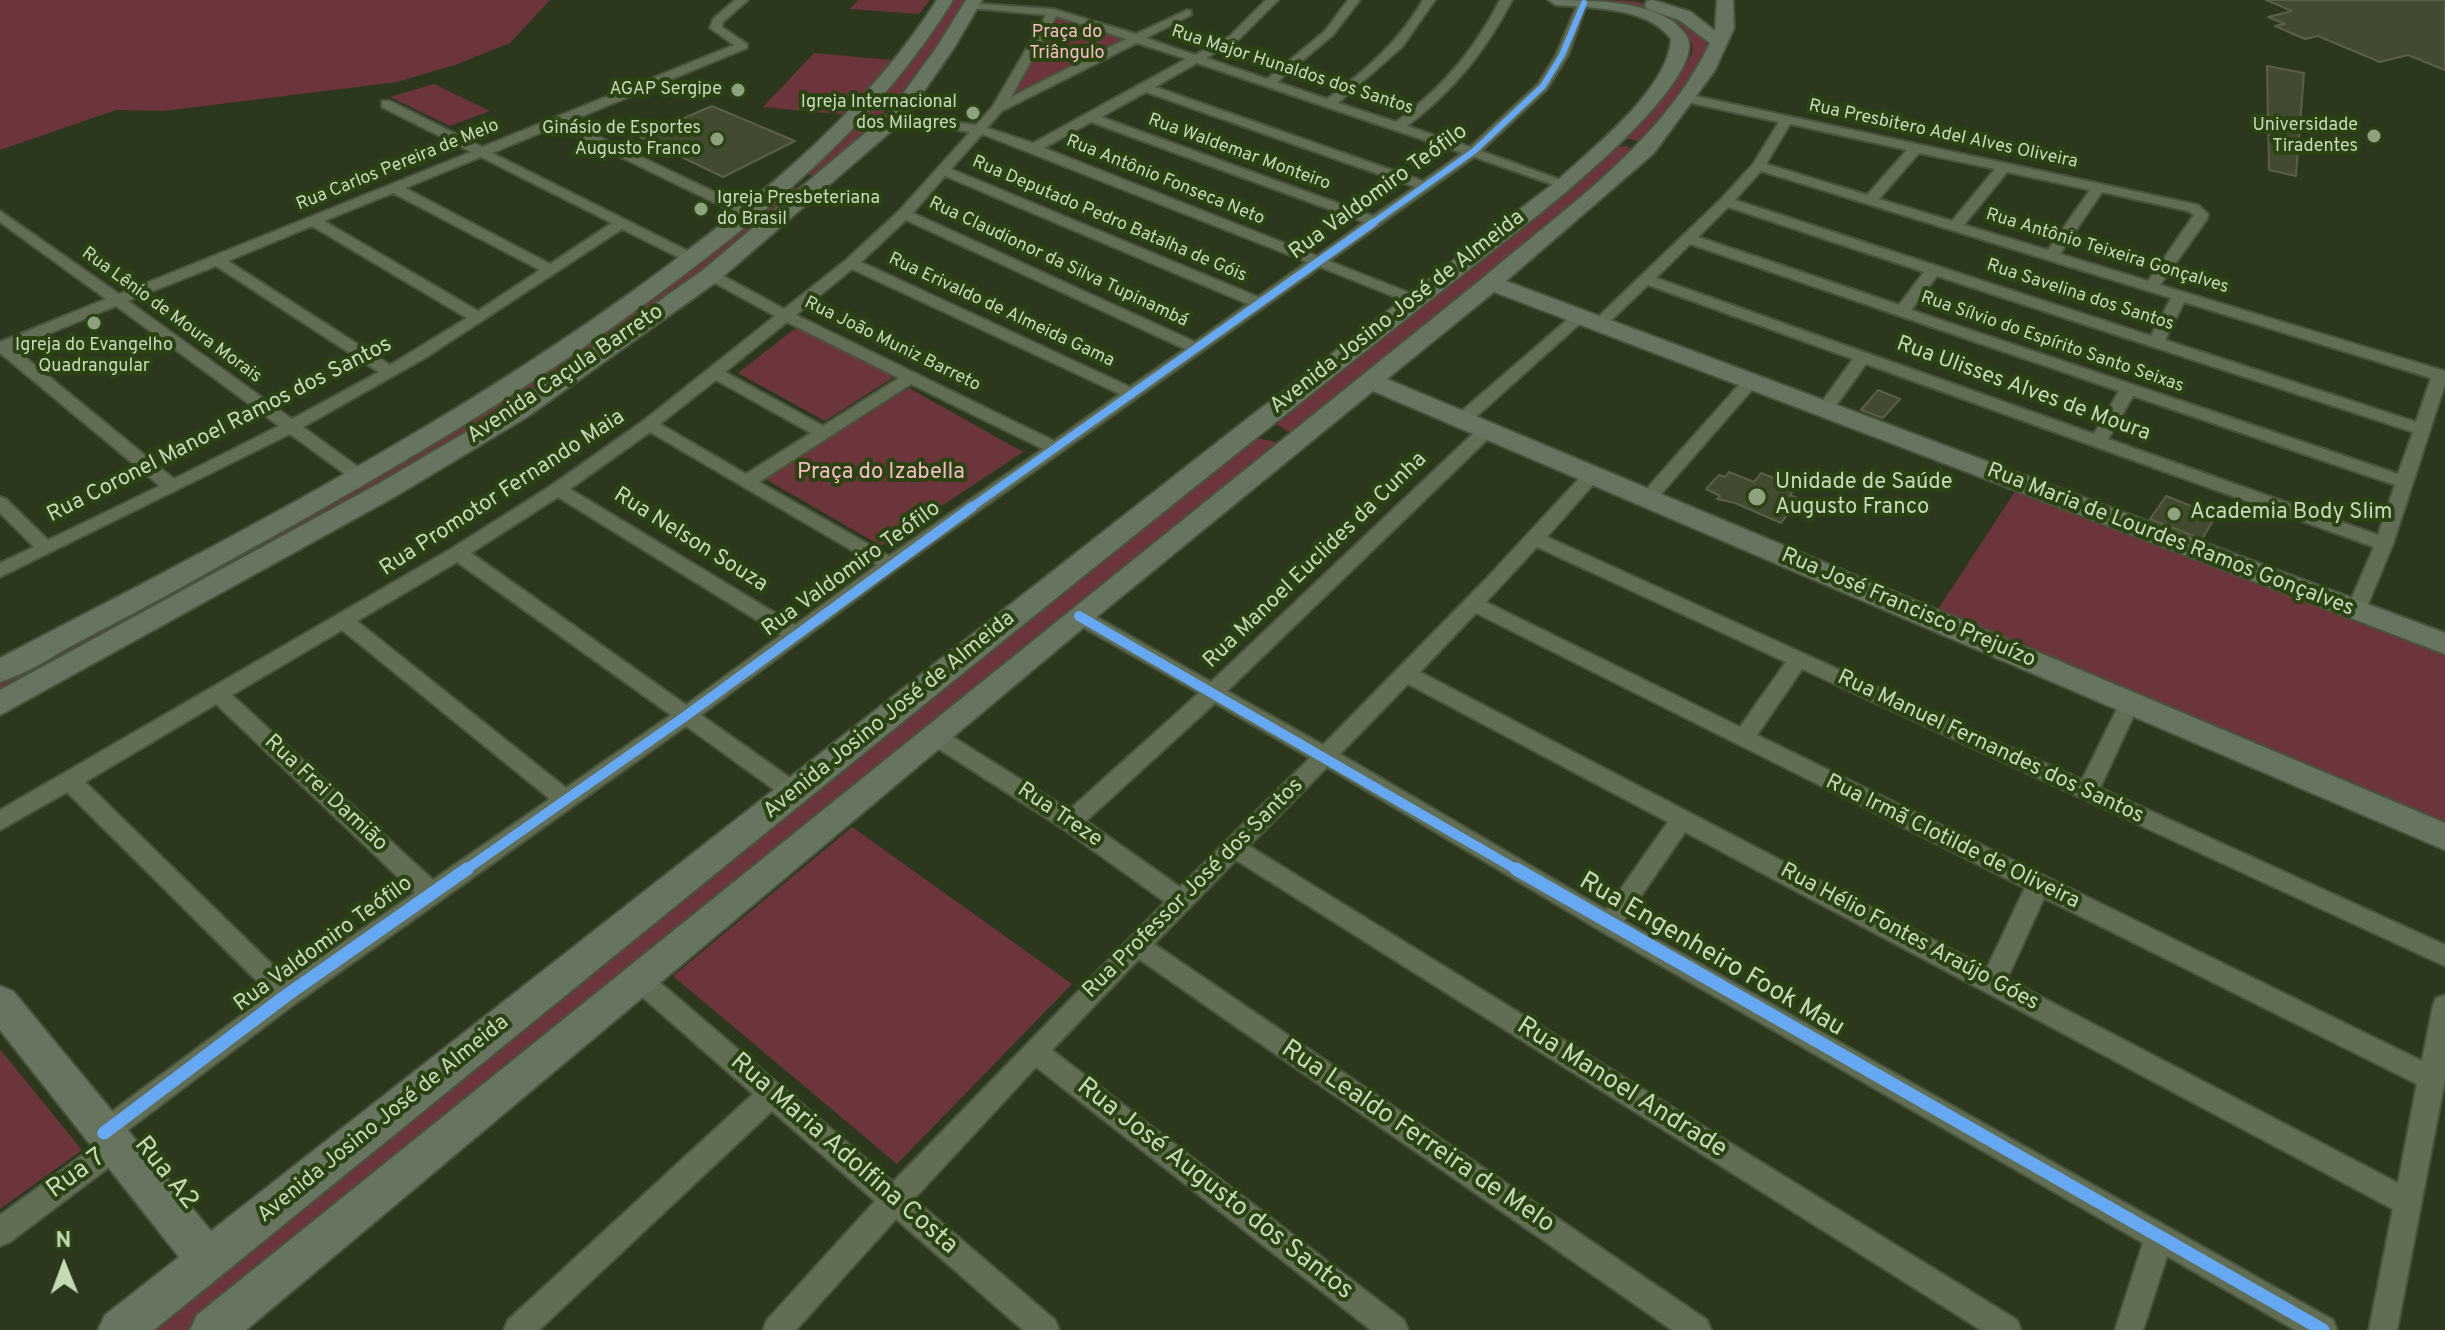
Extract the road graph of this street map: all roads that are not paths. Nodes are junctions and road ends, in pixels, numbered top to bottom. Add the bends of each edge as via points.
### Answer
1 (742, 0) edge
2 (945, 0) edge
3 (1272, 0) edge
4 (1354, 0) edge
5 (1429, 0) edge
6 (1506, 0) edge
7 (1556, 0) edge
8 (1636, 0) edge
9 (1719, 0) edge
10 (1725, 0) edge
11 (973, 3) edge
12 (1584, 3) junction
13 (1053, 12) junction
14 (1187, 13) dead end
15 (1137, 39) junction
16 (1719, 42) junction
17 (1198, 60) junction
18 (1269, 83) junction
19 (1147, 88) junction
20 (1686, 98) junction
21 (1329, 103) junction
22 (386, 104) dead end
23 (998, 108) junction
24 (896, 117) junction
25 (1090, 117) junction
26 (1786, 120) junction
27 (556, 121) junction
28 (1399, 126) junction
29 (981, 130) junction
30 (1613, 141) junction
31 (1917, 147) junction
32 (1034, 148) junction
33 (1647, 149) junction
34 (1474, 151) junction
35 (478, 152) junction
36 (1758, 166) junction
37 (2004, 166) junction
38 (945, 171) junction
39 (794, 175) junction
40 (825, 180) junction
41 (1565, 184) junction
42 (1426, 186) junction
43 (2100, 186) junction
44 (392, 187) junction
45 (1870, 200) junction
46 (1726, 202) junction
47 (749, 214) junction
48 (904, 214) junction
49 (0, 215) edge
50 (312, 220) junction
51 (1376, 222) junction
52 (620, 224) junction
53 (1955, 226) junction
54 (1686, 238) junction
55 (2051, 256) junction
56 (217, 260) junction
57 (1319, 261) junction
58 (851, 263) junction
59 (702, 267) junction
60 (1934, 269) junction
61 (551, 270) junction
62 (1645, 279) junction
63 (1491, 283) junction
64 (2152, 286) junction
65 (2180, 295) junction
66 (1415, 300) junction
67 (116, 301) junction
68 (1259, 303) junction
69 (1901, 313) junction
70 (784, 315) junction
71 (478, 318) junction
72 (1590, 320) junction
73 (2156, 342) junction
74 (2, 348) edge
75 (1196, 348) junction
76 (1864, 356) junction
77 (390, 372) junction
78 (714, 372) junction
79 (2442, 376) edge
80 (911, 377) junction
81 (1371, 381) junction
82 (1751, 381) junction
83 (2128, 390) junction
84 (1134, 395) junction
85 (1824, 410) junction
86 (1256, 424) junction
87 (649, 425) junction
88 (1474, 425) junction
89 (290, 427) junction
90 (2421, 429) junction
91 (822, 432) junction
92 (2099, 440) junction
93 (1294, 442) junction
94 (1057, 449) junction
95 (1592, 475) junction
96 (359, 476) junction
97 (748, 481) junction
98 (2406, 483) junction
99 (171, 486) junction
100 (558, 489) junction
101 (1648, 498) junction
102 (0, 503) edge
103 (1536, 539) junction
104 (2384, 544) junction
105 (46, 548) junction
106 (458, 553) junction
107 (890, 565) junction
108 (0, 571) edge
109 (1473, 604) junction
110 (2356, 611) junction
111 (136, 614) junction
112 (1079, 616) junction
113 (344, 621) junction
114 (796, 635) junction
115 (2445, 644) edge
116 (1798, 660) junction
117 (0, 671) edge
118 (1408, 675) junction
119 (1211, 694) junction
120 (219, 695) junction
121 (0, 704) edge
122 (2129, 704) junction
123 (687, 715) junction
124 (935, 736) junction
125 (1743, 739) junction
126 (1327, 757) junction
127 (70, 781) junction
128 (795, 793) junction
129 (2087, 793) junction
130 (565, 799) junction
131 (1682, 819) junction
132 (0, 821) edge
133 (1070, 822) junction
134 (2445, 837) edge
135 (1234, 848) junction
136 (2038, 886) junction
137 (431, 893) junction
138 (1181, 900) junction
139 (1609, 924) junction
140 (1137, 945) junction
141 (2445, 956) edge
142 (640, 980) junction
143 (1993, 982) junction
144 (287, 995) junction
145 (0, 1002) edge
146 (2445, 1006) edge
147 (1034, 1051) junction
148 (2432, 1079) junction
149 (773, 1093) junction
150 (110, 1140) junction
151 (894, 1198) junction
152 (2409, 1203) junction
153 (0, 1232) edge
154 (2159, 1238) junction
155 (208, 1260) junction
156 (120, 1330) edge
157 (212, 1330) edge
158 (518, 1330) edge
159 (777, 1330) edge
160 (1045, 1330) edge
161 (1394, 1330) edge
162 (1697, 1330) edge
163 (2007, 1330) edge
164 (2129, 1330) edge
165 (2323, 1330) edge
166 (2383, 1330) edge

1 - 27 street, Rua Carlos Pereira de Melo via 717,21 716,28 743,46
2 - 39 street, Avenida Caçula Barreto via 879,96
3 - 17 street via 1234,38
4 - 18 street via 1329,33
5 - 21 street via 1395,50
6 - 28 street via 1468,66
7 - 12 street, Avenida Josino José de Almeida
8 - 16 street via 1685,16
9 - 10 street
10 - 16 street, Avenida Josino José de Almeida
11 - 13 street, Rua Major Hunaldos dos Santos
11 - 24 street, Avenida Caçula Barreto
12 - 30 street, Avenida Josino José de Almeida via 1640,13 1674,30 1681,41 1681,52 1654,95
12 - 34 street, Rua Valdomiro Teófilo via 1543,86
13 - 15 street, Rua Major Hunaldos dos Santos
13 - 23 street, Rua Promotor Fernando Maia
14 - 15 street
15 - 17 street, Rua Major Hunaldos dos Santos
15 - 23 street
16 - 20 street, Avenida Josino José de Almeida
17 - 18 street, Rua Major Hunaldos dos Santos
17 - 19 street
18 - 21 street, Rua Major Hunaldos dos Santos
19 - 25 street
19 - 42 street
20 - 26 street, Rua Presbitero Adel Alves Oliveira
20 - 33 street, Avenida Josino José de Almeida
21 - 28 street, Rua Major Hunaldos dos Santos
22 - 35 street, Rua João Muniz Barreto
23 - 29 street, Rua Promotor Fernando Maia
24 - 29 street, Rua Antônio Fonseca Neto
24 - 40 street, Avenida Caçula Barreto
25 - 32 street
25 - 51 street, Rua Waldemar Monteiro
26 - 31 street, Rua Presbitero Adel Alves Oliveira
26 - 36 street, Rua Manoel Euclides da Cunha
27 - 35 street, Rua Carlos Pereira de Melo
27 - 47 street
28 - 34 street, Rua Major Hunaldos dos Santos
29 - 32 street, Rua Antônio Fonseca Neto
29 - 38 street, Rua Promotor Fernando Maia
30 - 33 street
30 - 41 street, Avenida Josino José de Almeida
31 - 37 street, Rua Presbitero Adel Alves Oliveira
31 - 45 street
32 - 57 street, Rua Antônio Fonseca Neto
33 - 63 street, Avenida Josino José de Almeida
34 - 41 street, Rua Major Hunaldos dos Santos
34 - 42 street, Rua Valdomiro Teófilo
35 - 44 street, Rua Carlos Pereira de Melo
35 - 52 street, Rua João Muniz Barreto
36 - 45 street, Rua Antônio Teixeira Gonçalves
36 - 46 street, Rua Manoel Euclides da Cunha
37 - 43 street, Rua Presbitero Adel Alves Oliveira
37 - 53 street
38 - 48 street, Rua Promotor Fernando Maia
38 - 68 street, Rua Deputado Pedro Batalha de Góis
39 - 40 street
39 - 47 street, Avenida Caçula Barreto
40 - 59 street, Avenida Caçula Barreto
41 - 66 street, Avenida Josino José de Almeida
42 - 51 street, Rua Valdomiro Teófilo
43 - 55 street
43 - 64 street, Rua Presbitero Adel Alves Oliveira via 2201,214
44 - 50 street, Rua Carlos Pereira de Melo
44 - 61 street
45 - 53 street, Rua Antônio Teixeira Gonçalves
46 - 54 street, Rua Manoel Euclides da Cunha
46 - 60 street, Rua Savelina dos Santos
47 - 59 street, Avenida Caçula Barreto
48 - 58 street, Rua Promotor Fernando Maia
48 - 75 street, Rua Claudionor da Silva Tupinambá
49 - 67 street, Rua Lênio de Moura Morais
50 - 56 street, Rua Carlos Pereira de Melo
50 - 71 street
51 - 57 street, Rua Valdomiro Teófilo
52 - 59 street, Rua João Muniz Barreto
52 - 61 street, Rua Coronel Manoel Ramos dos Santos
53 - 55 street, Rua Antônio Teixeira Gonçalves
54 - 62 street, Rua Manoel Euclides da Cunha
54 - 69 street, Rua Sílvio do Espírito Santo Seixas
55 - 64 street, Rua Antônio Teixeira Gonçalves
56 - 67 street, Rua Carlos Pereira de Melo
56 - 77 street
57 - 66 street, Rua Antônio Fonseca Neto
57 - 68 street, Rua Valdomiro Teófilo
58 - 70 street, Rua Promotor Fernando Maia
58 - 84 street, Rua Erivaldo de Almeida Gama
59 - 70 street, Rua João Muniz Barreto
59 - 96 street, Avenida Caçula Barreto
59 - 111 street, Avenida Caçula Barreto via 518,412 387,490
60 - 69 street
60 - 73 street, Rua Savelina dos Santos
61 - 71 street, Rua Coronel Manoel Ramos dos Santos
62 - 72 street, Rua Manoel Euclides da Cunha
62 - 76 street, Rua Ulisses Alves de Moura
63 - 72 street, Rua Maria de Lourdes Ramos Gonçalves
63 - 81 street, Avenida Josino José de Almeida
64 - 65 street, Rua Antônio Teixeira Gonçalves
65 - 73 street
65 - 79 street, Rua Antônio Teixeira Gonçalves
66 - 86 street, Avenida Josino José de Almeida
67 - 74 street, Rua Carlos Pereira de Melo
67 - 89 street, Rua Lênio de Moura Morais
68 - 75 street, Rua Valdomiro Teófilo
69 - 83 street, Rua Sílvio do Espírito Santo Seixas
70 - 78 street, Rua Promotor Fernando Maia
70 - 80 street, Rua João Muniz Barreto
71 - 77 street, Rua Coronel Manoel Ramos dos Santos
72 - 82 street, Rua Maria de Lourdes Ramos Gonçalves
72 - 88 street, Rua Manoel Euclides da Cunha
73 - 90 street, Rua Savelina dos Santos
74 - 99 street
75 - 84 street, Rua Valdomiro Teófilo
76 - 85 street
76 - 92 street, Rua Ulisses Alves de Moura
77 - 89 street, Rua Coronel Manoel Ramos dos Santos
78 - 87 street, Rua Promotor Fernando Maia
78 - 91 street
79 - 90 street
80 - 91 street
80 - 94 street, Rua João Muniz Barreto
81 - 88 street, Rua José Francisco Prejuízo
81 - 93 street, Avenida Josino José de Almeida
82 - 85 street, Rua Maria de Lourdes Ramos Gonçalves
82 - 101 street
83 - 92 street
83 - 98 street, Rua Sílvio do Espírito Santo Seixas
84 - 94 street, Rua Valdomiro Teófilo
85 - 110 street, Rua Maria de Lourdes Ramos Gonçalves
86 - 93 street
86 - 128 street, Avenida Josino José de Almeida
87 - 97 street
87 - 100 street, Rua Promotor Fernando Maia
88 - 95 street, Rua José Francisco Prejuízo
88 - 119 street, Rua Manoel Euclides da Cunha
89 - 96 street, Rua Lênio de Moura Morais
89 - 99 street, Rua Coronel Manoel Ramos dos Santos
90 - 98 street
91 - 97 street
92 - 104 street, Rua Ulisses Alves de Moura
93 - 112 street, Avenida Josino José de Almeida
94 - 107 street, Rua Valdomiro Teófilo
95 - 101 street, Rua José Francisco Prejuízo
95 - 103 street, Rua Professor José dos Santos
96 - 111 street, Avenida Caçula Barreto
97 - 107 street
98 - 104 street
99 - 105 street, Rua Coronel Manoel Ramos dos Santos
100 - 106 street, Rua Promotor Fernando Maia
100 - 114 street, Rua Nelson Souza
101 - 122 street, Rua José Francisco Prejuízo
102 - 105 street
103 - 109 street, Rua Professor José dos Santos
103 - 116 street, Rua Manuel Fernandes dos Santos
104 - 110 street
105 - 108 street, Rua Coronel Manoel Ramos dos Santos
106 - 113 street, Rua Promotor Fernando Maia
106 - 123 street
107 - 114 street, Rua Valdomiro Teófilo
109 - 118 street, Rua Professor José dos Santos
109 - 125 street, Rua Irmã Clotilde de Oliveira
110 - 115 street, Rua Maria de Lourdes Ramos Gonçalves
111 - 117 street, Avenida Caçula Barreto
111 - 121 street, Avenida Caçula Barreto
112 - 119 street, Rua Engenheiro Fook Mau
112 - 124 street, Avenida Josino José de Almeida
113 - 120 street, Rua Promotor Fernando Maia
113 - 130 street
114 - 123 street, Rua Valdomiro Teófilo
116 - 125 street
116 - 129 street, Rua Manuel Fernandes dos Santos
118 - 126 street, Rua Professor José dos Santos
118 - 131 street, Rua Hélio Fontes Araújo Góes
119 - 126 street, Rua Engenheiro Fook Mau
119 - 133 street, Rua Manoel Euclides da Cunha
120 - 127 street, Rua Promotor Fernando Maia
120 - 137 street, Rua Frei Damião
122 - 129 street
122 - 134 street, Rua José Francisco Prejuízo
123 - 128 street
123 - 130 street, Rua Valdomiro Teófilo
124 - 133 street, Rua Treze
124 - 142 street, Avenida Josino José de Almeida
125 - 136 street, Rua Irmã Clotilde de Oliveira
126 - 135 street, Rua Professor José dos Santos
126 - 139 street, Rua Engenheiro Fook Mau
127 - 132 street, Rua Promotor Fernando Maia
127 - 144 street
128 - 155 street, Avenida Josino José de Almeida
129 - 141 street, Rua Manuel Fernandes dos Santos
130 - 137 street, Rua Valdomiro Teófilo
131 - 139 street
131 - 143 street, Rua Hélio Fontes Araújo Góes
133 - 138 street, Rua Treze
135 - 138 street, Rua Professor José dos Santos
135 - 163 street, Rua Manoel Andrade
136 - 143 street
136 - 148 street, Rua Irmã Clotilde de Oliveira
137 - 144 street, Rua Valdomiro Teófilo
138 - 140 street, Rua Professor José dos Santos
139 - 154 street, Rua Engenheiro Fook Mau
140 - 147 street, Rua Professor José dos Santos
140 - 162 street, Rua Lealdo Ferreira de Melo
142 - 149 street, Rua Maria Adolfina Costa
142 - 157 street, Avenida Josino José de Almeida
143 - 152 street, Rua Hélio Fontes Araújo Góes
144 - 150 street, Rua Valdomiro Teófilo
145 - 150 street, Rua A2
146 - 148 street
147 - 151 street, Rua Professor José dos Santos
147 - 161 street, Rua José Augusto dos Santos
148 - 152 street
149 - 151 street, Rua Maria Adolfina Costa
149 - 158 street
150 - 153 street, Rua 7
150 - 155 street, Rua A2
151 - 159 street, Rua Professor José dos Santos
151 - 160 street, Rua Maria Adolfina Costa
152 - 166 street
154 - 164 street
154 - 165 street, Rua Engenheiro Fook Mau
155 - 156 street, Avenida Josino José de Almeida

